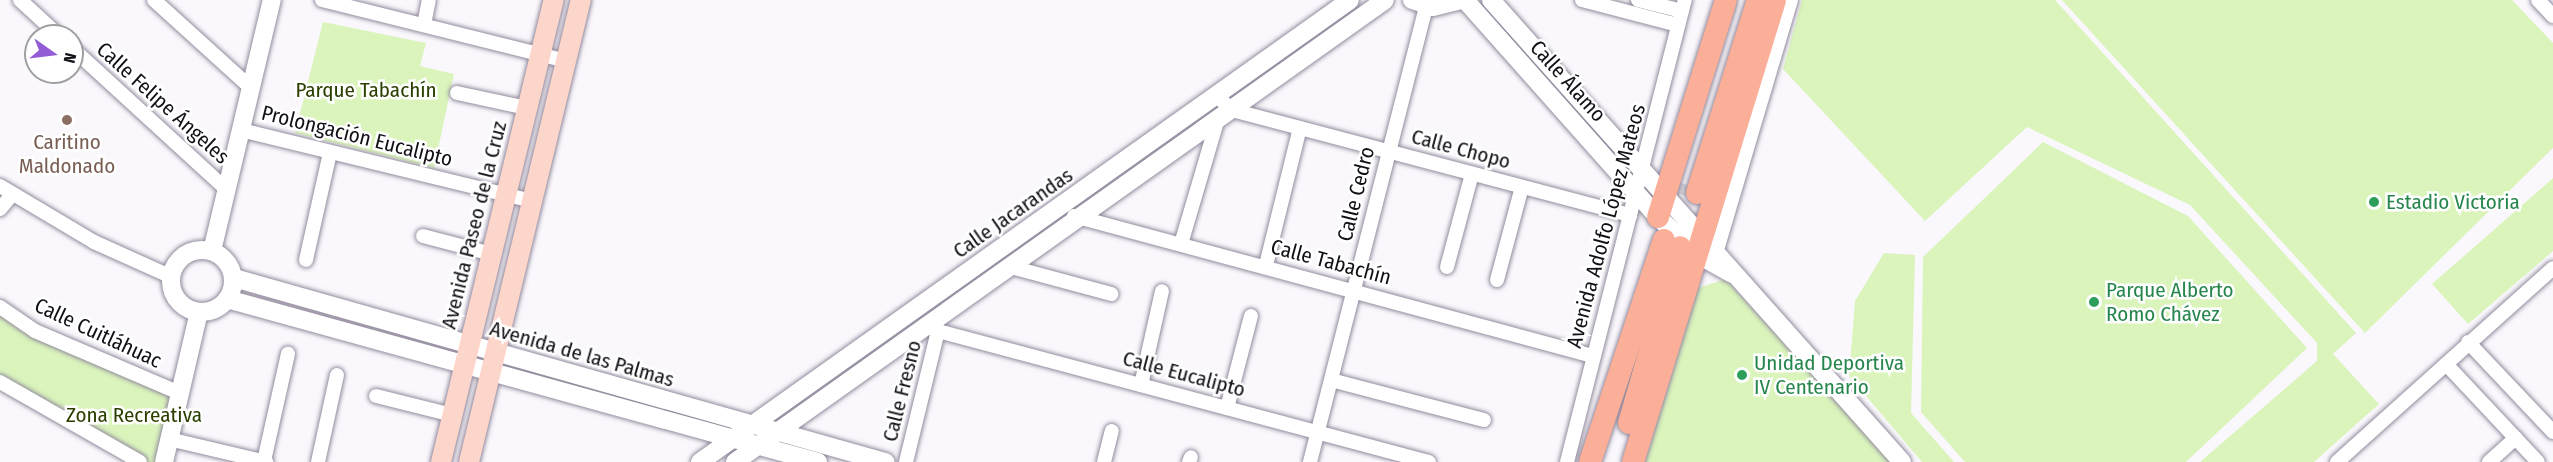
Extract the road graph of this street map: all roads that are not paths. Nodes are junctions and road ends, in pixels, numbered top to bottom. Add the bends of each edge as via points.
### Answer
1 (20, 0) edge
2 (154, 0) edge
3 (272, 0) edge
4 (322, 0) edge
5 (429, 0) edge
6 (554, 0) edge
7 (581, 0) edge
8 (1350, 0) edge
9 (1385, 0) edge
10 (1463, 0) edge
11 (1491, 0) edge
12 (1582, 0) edge
13 (1638, 0) edge
14 (1725, 0) edge
15 (1736, 0) edge
16 (1758, 0) edge
17 (1775, 0) edge
18 (1791, 0) edge
19 (2538, 0) edge
20 (1419, 3) edge
21 (368, 6) edge
22 (1682, 12) edge
23 (2553, 16) edge
24 (46, 24) edge
25 (423, 25) junction
26 (541, 55) junction
27 (84, 59) edge
28 (566, 61) junction
29 (251, 88) junction
30 (457, 93) dead end
31 (1217, 96) junction
32 (527, 108) junction
33 (1232, 110) junction
34 (1217, 122) junction
35 (1300, 128) junction
36 (241, 130) junction
37 (1388, 152) junction
38 (330, 153) junction
39 (1643, 171) junction
40 (1472, 174) junction
41 (0, 186) edge
42 (1522, 187) junction
43 (226, 189) junction
44 (1681, 190) junction
45 (1638, 193) junction
46 (507, 195) junction
47 (10, 196) junction
48 (532, 201) junction
49 (1058, 208) junction
50 (0, 209) edge
51 (1630, 215) junction
52 (1658, 217) junction
53 (1078, 219) junction
54 (423, 236) dead end
55 (1181, 244) junction
56 (1696, 250) junction
57 (212, 251) junction
58 (492, 254) junction
59 (306, 260) dead end
60 (1266, 265) junction
61 (1011, 267) junction
62 (1447, 267) dead end
63 (2553, 268) edge
64 (172, 277) junction
65 (234, 278) junction
66 (1497, 280) dead end
67 (1353, 290) junction
68 (1162, 291) dead end
69 (1111, 294) dead end
70 (227, 299) junction
71 (0, 308) edge
72 (199, 312) junction
73 (1251, 316) dead end
74 (936, 326) junction
75 (2469, 342) junction
76 (288, 354) dead end
77 (467, 355) junction
78 (1593, 356) junction
79 (494, 363) junction
80 (2446, 364) junction
81 (338, 375) dead end
82 (1331, 380) junction
83 (0, 382) edge
84 (1141, 385) junction
85 (620, 388) junction
86 (180, 393) junction
87 (376, 396) dead end
88 (614, 406) junction
89 (1227, 408) junction
90 (452, 415) junction
91 (1484, 420) dead end
92 (752, 425) junction
93 (1112, 431) dead end
94 (778, 432) junction
95 (1318, 432) junction
96 (2553, 432) edge
97 (735, 438) junction
98 (2516, 438) junction
99 (169, 439) junction
100 (759, 454) edge
101 (140, 462) edge
102 (164, 462) edge
103 (265, 462) edge
104 (318, 462) edge
105 (441, 462) edge
106 (469, 462) edge
107 (700, 462) edge
108 (735, 462) edge
109 (818, 462) edge
110 (885, 462) edge
111 (906, 462) edge
112 (1104, 462) edge
113 (1310, 462) edge
114 (1429, 462) edge
115 (1567, 462) edge
116 (1590, 462) edge
117 (1618, 462) edge
118 (1633, 462) edge
119 (1902, 462) edge
120 (2337, 462) edge
121 (2489, 462) edge
122 (2538, 462) edge

1 - 24 street
2 - 29 street
3 - 29 street
4 - 21 street
5 - 25 street
6 - 26 main road, Avenida Paseo de la Cruz
7 - 28 main road
8 - 31 street, Calle Jacarandas
9 - 33 street, Calle Jacarandas
10 - 20 street
10 - 45 street, Calle Álamo
11 - 39 street, Calle Álamo
12 - 22 street
13 - 22 street
14 - 44 main road
15 - 44 main road
16 - 44 main road
17 - 56 main road
18 - 56 street
19 - 23 street
20 - 37 street, Calle Cedro
21 - 25 street
22 - 39 street, Avenida Adolfo López Mateos
25 - 26 street
26 - 28 street
26 - 32 main road, Avenida Paseo de la Cruz
27 - 43 street, Calle Felipe Ángeles
28 - 48 main road
29 - 36 street
30 - 32 street
31 - 33 street, Calle Chopo
31 - 49 street, Calle Jacarandas
32 - 46 main road, Avenida Paseo de la Cruz
33 - 34 street, Calle Jacarandas
33 - 35 street, Calle Chopo
34 - 53 street, Calle Jacarandas
34 - 55 street
35 - 37 street, Calle Chopo
35 - 60 street
36 - 38 street, Prolongación Eucalipto
36 - 43 street
37 - 40 street, Calle Chopo
37 - 67 street, Calle Cedro
38 - 46 street, Prolongación Eucalipto
38 - 59 street
39 - 44 street, Calle Álamo
39 - 45 street, Avenida Adolfo López Mateos
40 - 42 street, Calle Chopo
40 - 62 street
41 - 47 street
42 - 51 street, Calle Chopo
42 - 66 street
43 - 57 street
44 - 52 main road
44 - 56 street, Calle Álamo
45 - 51 street, Avenida Adolfo López Mateos
45 - 52 street, Calle Álamo
46 - 48 street, Prolongación Eucalipto
46 - 58 main road, Avenida Paseo de la Cruz
47 - 50 street
47 - 64 street via 134,263
48 - 79 main road
49 - 53 street, Calle Tabachín
49 - 92 street, Calle Jacarandas
51 - 78 street, Avenida Adolfo López Mateos
52 - 56 street, Calle Álamo
53 - 55 street, Calle Tabachín
53 - 61 street, Calle Jacarandas
54 - 58 street
55 - 60 street, Calle Tabachín
56 - 116 main road
56 - 117 main road
56 - 118 main road
56 - 119 street via 1732,274
57 - 64 street via 191,252
57 - 65 street via 229,264
58 - 77 main road, Avenida Paseo de la Cruz
60 - 67 street, Calle Tabachín
61 - 69 street
61 - 74 street, Calle Jacarandas
63 - 75 street
64 - 72 street via 181,303
65 - 70 street
65 - 77 street, Avenida de las Palmas
67 - 78 street, Calle Tabachín
67 - 82 street, Calle Cedro
68 - 84 street
70 - 72 street
70 - 77 street, Avenida de las Palmas
71 - 86 street, Calle Cuitláhuac via 35,331
72 - 86 street
73 - 89 street
74 - 84 street, Calle Eucalipto
74 - 94 street, Calle Jacarandas
74 - 111 street, Calle Fresno
75 - 80 street
75 - 96 street
76 - 103 street
77 - 79 street, Avenida de las Palmas
77 - 90 main road, Avenida Paseo de la Cruz
78 - 115 street, Avenida Adolfo López Mateos
79 - 85 street, Avenida de las Palmas
79 - 88 street, Avenida de las Palmas
79 - 106 main road
80 - 98 street
80 - 120 street
81 - 104 street
82 - 91 street
82 - 95 street, Calle Cedro
83 - 101 street
84 - 89 street, Calle Eucalipto
85 - 88 street
85 - 92 street, Avenida de las Palmas
86 - 99 street
87 - 90 street
88 - 97 street, Avenida de las Palmas
89 - 95 street, Calle Eucalipto
90 - 105 main road, Avenida Paseo de la Cruz
92 - 94 street, Avenida de las Palmas
92 - 97 street, Calle Jacarandas
93 - 112 street
94 - 100 street, Calle Jacarandas
94 - 110 street, Avenida de las Palmas
95 - 113 street, Calle Cedro
95 - 114 street, Calle Eucalipto
97 - 100 street, Avenida de las Palmas
97 - 107 street, Calle Jacarandas
98 - 121 street
98 - 122 street
99 - 102 street
99 - 103 street
100 - 108 street, Calle Jacarandas
100 - 109 street, Avenida de las Palmas

